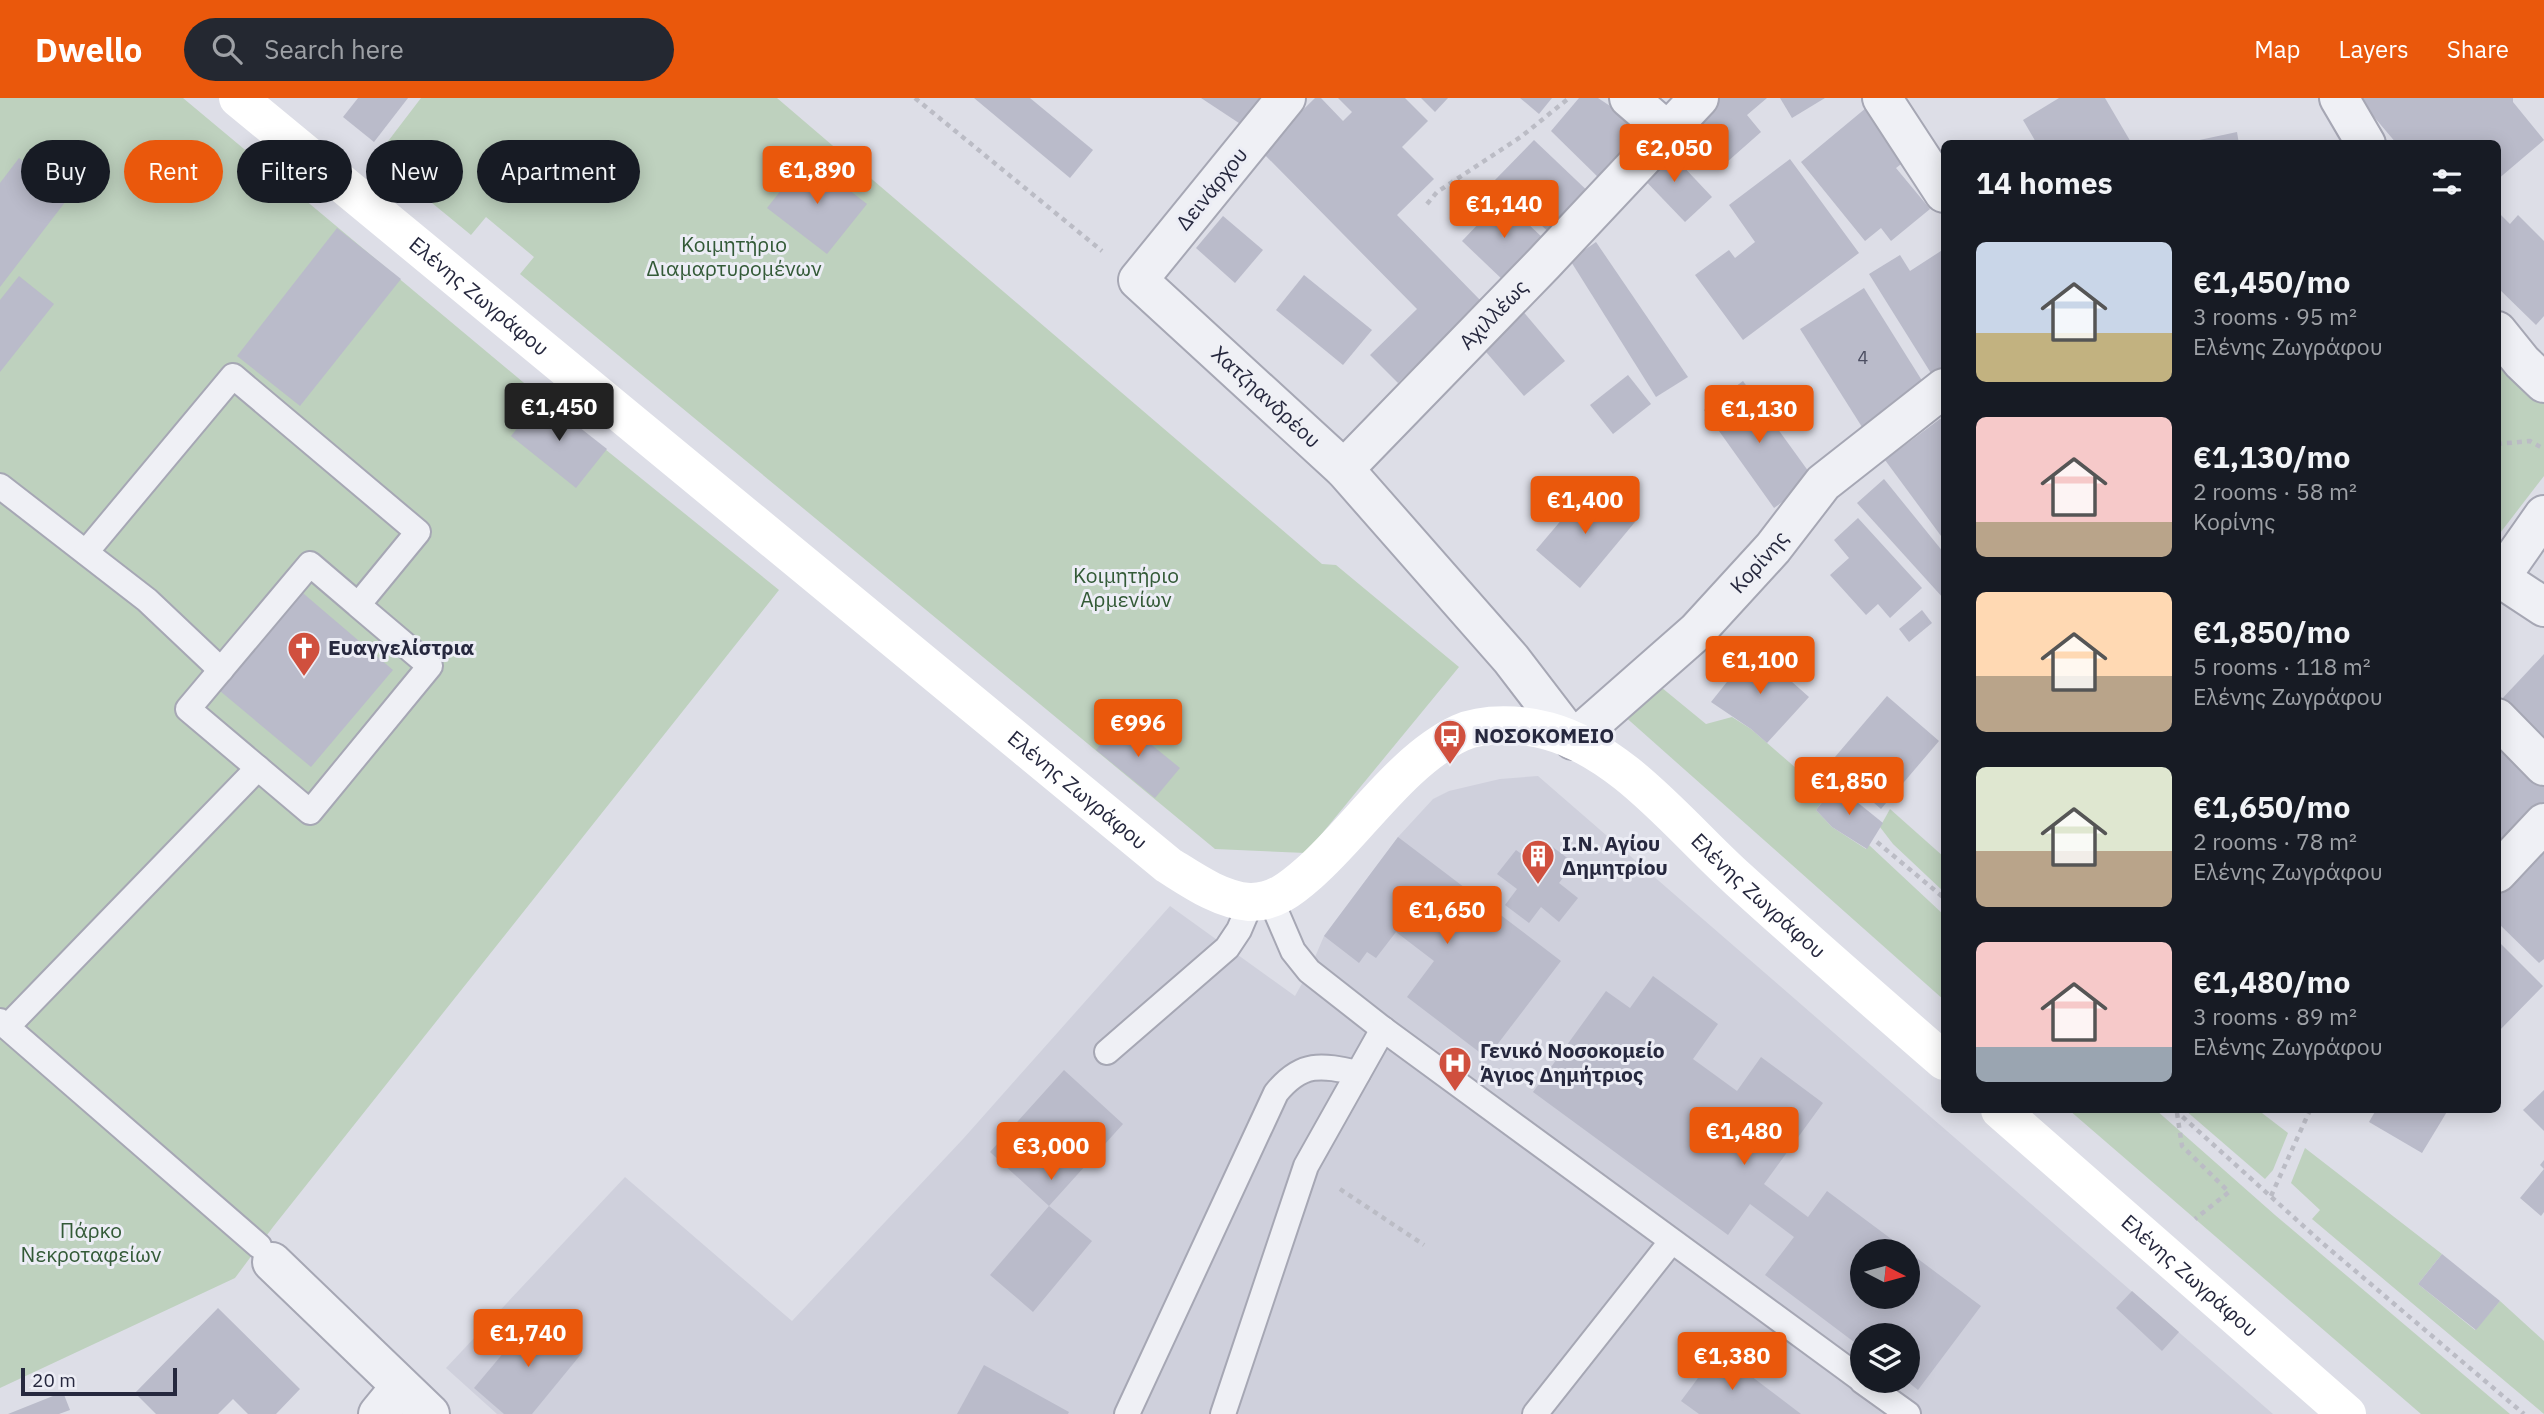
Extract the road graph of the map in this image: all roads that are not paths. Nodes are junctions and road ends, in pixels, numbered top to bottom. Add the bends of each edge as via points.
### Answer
1 (238, 98) edge
2 (1286, 98) edge
3 (1629, 98) edge
4 (1699, 98) edge
5 (1882, 98) edge
6 (2339, 98) edge
7 (1666, 130) junction
8 (2364, 140) edge
9 (1941, 187) edge
10 (1138, 281) joint
11 (2501, 334) edge
12 (2537, 362) edge
13 (1941, 390) edge
14 (1344, 469) junction
15 (0, 486) edge
16 (2544, 515) edge
17 (86, 552) junction
18 (2501, 576) edge
19 (2501, 582) edge
20 (358, 605) junction
21 (2544, 607) edge
22 (221, 670) junction
23 (2501, 722) edge
24 (1573, 740) junction
25 (2544, 766) edge
26 (258, 768) junction
27 (2544, 822) edge
28 (2501, 869) edge
29 (1261, 901) junction
30 (4, 1024) edge
31 (1383, 1030) junction
32 (1107, 1052) dead end
33 (1941, 1058) edge
34 (1358, 1073) junction
35 (2003, 1113) edge
36 (1671, 1242) junction
37 (265, 1254) joint
38 (1850, 1372) edge
39 (1879, 1393) edge
40 (389, 1401) edge
41 (430, 1414) edge
42 (1127, 1414) edge
43 (1223, 1414) edge
44 (1535, 1414) edge
45 (1908, 1414) edge
46 (2347, 1414) edge

1 - 29 main road, Ελένης Ζωγράφου via 1168,865 1231,899
2 - 10 street, Δεινάρχου
3 - 7 street
4 - 7 street, Αχιλλέως
5 - 9 street
6 - 8 street
7 - 14 street, Αχιλλέως via 1535,273
10 - 14 street, Χατζηανδρέου
11 - 12 street
13 - 24 street, Κορίνης via 1823,482 1773,548 1697,631
14 - 24 street, Χατζηανδρέου via 1511,659
15 - 17 lane
16 - 18 street
17 - 20 lane via 233,376 418,532
17 - 22 lane via 147,600
19 - 21 street
20 - 22 lane via 310,564
20 - 26 lane via 430,666 310,812
22 - 26 lane via 188,709
23 - 25 street
24 - 29 main road, Ελένης Ζωγράφου via 1518,726 1480,727 1460,733 1395,783 1292,888
24 - 33 main road, Ελένης Ζωγράφου via 1624,772 1803,939
26 - 30 lane
27 - 28 street
29 - 31 lane via 1310,971
29 - 32 lane via 1227,948
30 - 37 lane
31 - 34 lane
31 - 36 lane
34 - 42 lane via 1332,1067 1304,1068 1276,1093
34 - 43 lane via 1306,1166
35 - 46 main road, Ελένης Ζωγράφου
36 - 38 lane
36 - 44 lane
37 - 40 street
39 - 45 lane
40 - 41 street

